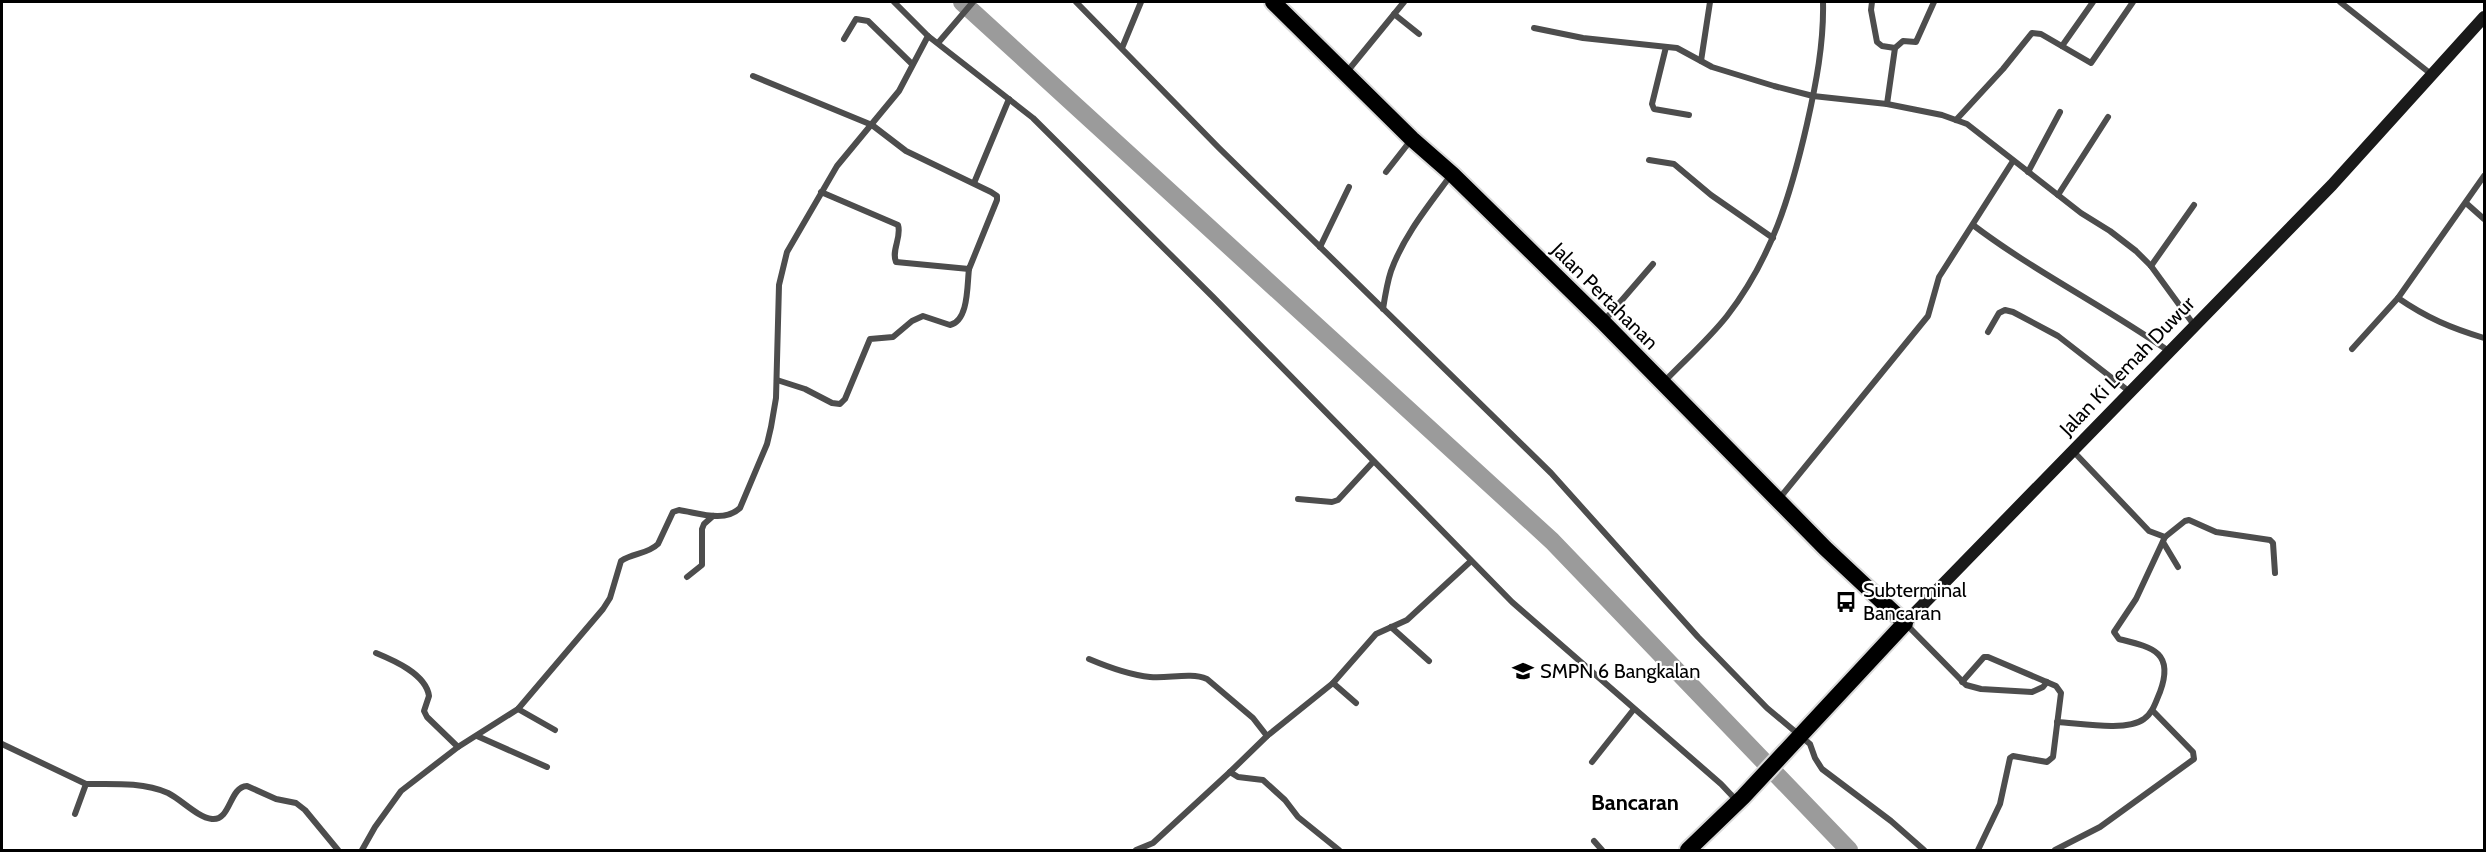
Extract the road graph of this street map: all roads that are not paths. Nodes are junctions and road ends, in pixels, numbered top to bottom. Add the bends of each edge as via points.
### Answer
1 (894, 2) edge
2 (973, 2) edge
3 (1076, 2) edge
4 (1141, 2) edge
5 (1273, 2) edge
6 (1404, 2) edge
7 (1710, 2) edge
8 (1823, 2) edge
9 (1872, 2) edge
10 (1934, 2) edge
11 (2093, 2) edge
12 (2133, 2) edge
13 (2340, 2) edge
14 (1394, 14) junction
15 (2484, 16) edge
16 (1534, 28) dead end
17 (1419, 34) dead end
18 (928, 36) junction
19 (844, 39) dead end
20 (938, 43) junction
21 (2062, 46) junction
22 (1666, 47) junction
23 (1122, 48) junction
24 (1895, 48) junction
25 (1701, 60) junction
26 (912, 64) junction
27 (1346, 74) junction
28 (2431, 74) junction
29 (753, 76) dead end
30 (1813, 96) junction
31 (1009, 99) junction
32 (1887, 104) junction
33 (2060, 112) dead end
34 (1689, 115) dead end
35 (2108, 117) dead end
36 (1956, 120) junction
37 (872, 125) junction
38 (1412, 139) junction
39 (1649, 160) dead end
40 (2013, 161) junction
41 (1386, 172) dead end
42 (2028, 172) junction
43 (1452, 174) junction
44 (2484, 177) edge
45 (974, 183) junction
46 (1349, 187) dead end
47 (820, 192) junction
48 (2058, 195) junction
49 (2466, 203) junction
50 (2194, 205) dead end
51 (2484, 219) edge
52 (1972, 225) junction
53 (1773, 238) junction
54 (1320, 247) junction
55 (1653, 264) dead end
56 (2151, 266) junction
57 (969, 268) junction
58 (2398, 298) junction
59 (1383, 309) junction
60 (1603, 322) junction
61 (2195, 326) junction
62 (1988, 332) dead end
63 (2484, 338) edge
64 (2352, 350) dead end
65 (2170, 352) junction
66 (777, 380) junction
67 (1663, 383) junction
68 (2131, 393) junction
69 (2073, 451) junction
70 (1373, 462) junction
71 (1298, 499) dead end
72 (1778, 500) junction
73 (713, 516) junction
74 (2164, 539) junction
75 (1471, 561) junction
76 (2178, 567) dead end
77 (2275, 573) dead end
78 (687, 577) dead end
79 (1905, 623) junction
80 (1391, 627) junction
81 (376, 652) dead end
82 (1089, 659) dead end
83 (1429, 662) dead end
84 (1962, 682) junction
85 (2047, 682) junction
86 (1333, 683) junction
87 (1356, 703) dead end
88 (518, 709) junction
89 (1634, 709) junction
90 (2153, 711) junction
91 (2057, 722) junction
92 (555, 730) dead end
93 (477, 736) junction
94 (1268, 736) junction
95 (1798, 738) junction
96 (2, 744) edge
97 (458, 747) junction
98 (1593, 762) dead end
99 (547, 767) dead end
100 (1230, 772) junction
101 (86, 784) junction
102 (1741, 800) junction
103 (75, 814) dead end
104 (1594, 841) dead end
105 (338, 850) edge
106 (362, 850) edge
107 (1136, 850) edge
108 (1339, 850) edge
109 (1602, 850) edge
110 (1688, 850) edge
111 (1924, 850) edge
112 (1978, 850) edge
113 (2055, 850) edge

1 - 18 street
2 - 20 street
3 - 23 street
4 - 23 street
5 - 27 highway, Jalan Pertahanan
6 - 14 street
7 - 25 street
8 - 30 street via 1823,31
9 - 24 street via 1877,42
10 - 24 street via 1916,42 1903,41
11 - 21 street
12 - 21 street via 2091,63
13 - 28 street
14 - 17 street
14 - 27 street
15 - 28 main road, Jalan Ki Lemah Duwur
16 - 22 street
18 - 20 street
18 - 26 street
19 - 26 street via 856,19 868,21
20 - 31 street
21 - 36 street via 2032,33
22 - 25 street via 1682,49
22 - 34 street via 1652,104 1660,111
23 - 54 street
24 - 32 street
25 - 30 street via 1745,78
26 - 37 street via 899,91
27 - 38 highway, Jalan Pertahanan
28 - 61 main road, Jalan Ki Lemah Duwur via 2332,185
29 - 37 street
30 - 32 street
30 - 53 street via 1793,186
31 - 45 street
31 - 70 street via 1033,118 1205,289
32 - 36 street
33 - 42 street
35 - 48 street
36 - 40 street via 1967,124
37 - 45 street via 906,151
37 - 47 street
38 - 41 street
38 - 43 highway, Jalan Pertahanan
39 - 53 street via 1674,164
40 - 42 street
40 - 52 street
42 - 48 street
43 - 59 street via 1405,243 1391,273
43 - 60 highway, Jalan Pertahanan
44 - 49 street
45 - 57 street via 997,196 997,200
46 - 54 street
47 - 57 street via 898,225 896,262
47 - 66 street via 787,252 779,285
48 - 56 street
49 - 51 street
49 - 58 street
50 - 56 street
52 - 65 street
52 - 72 street via 1935,284 1928,316
53 - 67 street via 1726,317
54 - 59 street
55 - 60 street
56 - 61 street
57 - 66 street via 959,320 950,325 922,316 893,337 870,339 840,404
58 - 63 street via 2428,318
58 - 64 street
59 - 95 street via 1551,473 1698,637
60 - 67 highway, Jalan Pertahanan
61 - 65 main road, Jalan Ki Lemah Duwur
62 - 68 street via 1999,313 2013,312 2058,336
65 - 68 main road, Jalan Ki Lemah Duwur
66 - 73 street via 767,444 744,499 733,514
67 - 72 highway, Jalan Pertahanan
68 - 69 main road, Jalan Ki Lemah Duwur
69 - 74 street via 2149,531
69 - 79 main road, Jalan Ki Lemah Duwur
70 - 71 street via 1335,502
70 - 75 street
72 - 79 highway, Jalan Pertahanan
73 - 78 street via 702,529 702,565
73 - 88 street via 673,512 658,544 621,561 603,609
74 - 76 street
74 - 77 street via 2189,520 2216,532 2270,540
74 - 90 street via 2139,593 2115,632 2119,639 2152,647 2161,655 2163,684
75 - 80 street via 1407,620
75 - 89 street
79 - 84 street
79 - 95 highway, Jalan Ki Lemah Duwur
80 - 83 street
80 - 86 street via 1376,634
81 - 97 street via 395,661 423,684 429,696 426,717
82 - 94 street via 1149,677 1207,679
84 - 85 street via 1981,689 2032,692
84 - 85 street via 1984,657
85 - 91 street via 2060,689
86 - 87 street
86 - 94 street
88 - 92 street
88 - 93 street
89 - 98 street
89 - 102 street
90 - 91 street via 2145,719 2121,726
90 - 113 street via 2193,752 2194,759 2100,828
91 - 112 street via 2051,761 2010,758 2000,804
93 - 97 street
93 - 99 street
94 - 100 street
95 - 102 highway, Jalan Ki Lemah Duwur
95 - 111 street via 1810,744 1822,769
96 - 101 street
97 - 106 street via 401,791
100 - 107 street via 1153,843
100 - 108 street via 1263,780 1298,817
101 - 103 street
101 - 105 street via 153,788 210,819 223,815 239,789 247,786 296,803
102 - 110 highway, Jalan Ki Lemah Duwur
104 - 109 street

